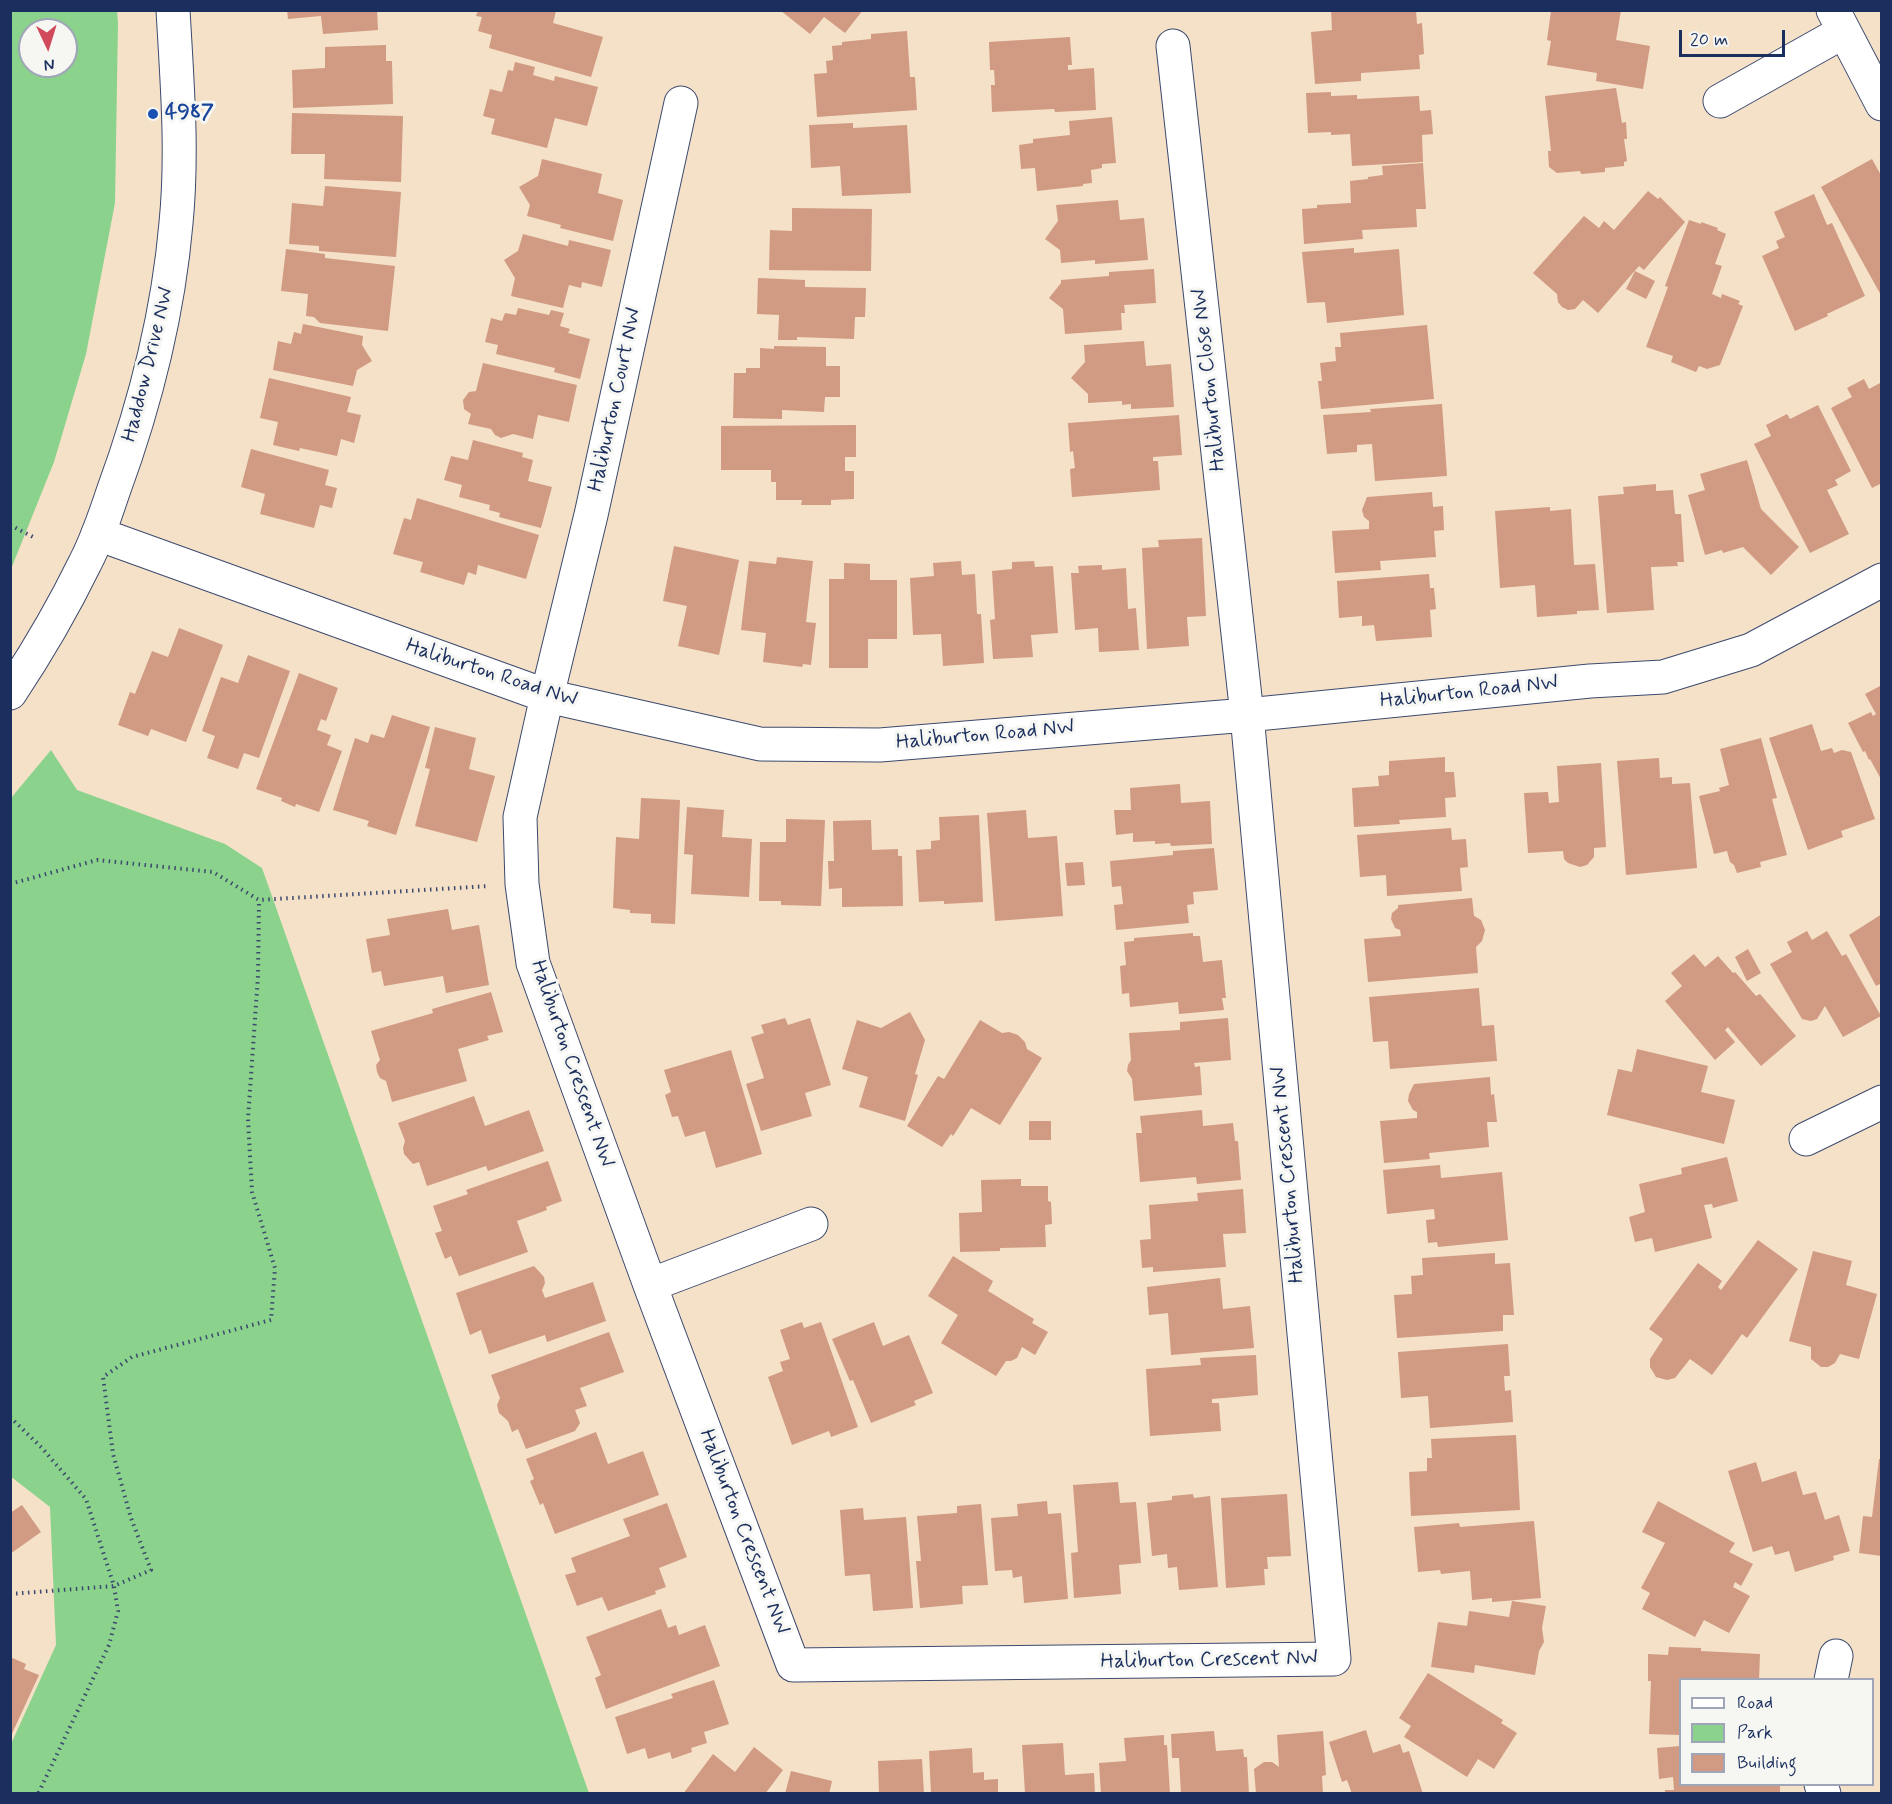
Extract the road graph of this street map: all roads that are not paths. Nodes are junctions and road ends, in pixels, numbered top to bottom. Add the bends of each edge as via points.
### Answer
1 (173, 10) edge
2 (1838, 21) edge
3 (1173, 46) dead end
4 (1720, 101) dead end
5 (681, 103) dead end
6 (1881, 104) edge
7 (98, 534) junction
8 (1881, 580) edge
9 (10, 693) edge
10 (547, 696) junction
11 (1247, 715) junction
12 (1881, 1102) edge
13 (1806, 1139) dead end
14 (811, 1224) dead end
15 (650, 1285) junction

1 - 7 street, Haddow Drive NW via 179,160 169,280 149,380
2 - 4 street
2 - 6 street
3 - 11 street, Haliburton Close NW
5 - 10 street, Haliburton Court NW via 591,515
7 - 9 street, Haddow Drive NW via 59,615
7 - 10 street, Haliburton Road NW
8 - 11 street, Haliburton Road NW via 1751,650 1663,677
10 - 11 street, Haliburton Road NW via 760,744 880,745
10 - 15 street, Haliburton Crescent NW via 520,817 522,884 533,963
11 - 15 street, Haliburton Crescent NW via 1334,1659 794,1665
12 - 13 street
14 - 15 street

